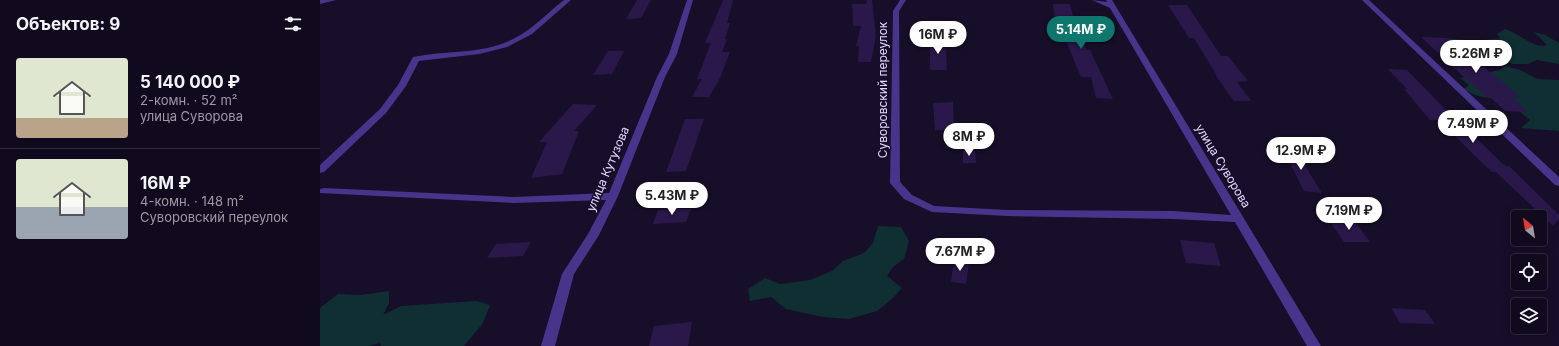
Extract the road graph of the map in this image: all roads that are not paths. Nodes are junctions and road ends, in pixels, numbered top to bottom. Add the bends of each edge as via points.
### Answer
1 (333, 0) edge
2 (568, 0) edge
3 (690, 0) edge
4 (903, 0) edge
5 (1095, 0) edge
6 (1365, 0) edge
7 (320, 2) edge
8 (1110, 3) edge
9 (320, 170) edge
10 (1559, 183) edge
11 (322, 190) edge
12 (613, 196) junction
13 (1240, 219) junction
14 (548, 346) edge
15 (1314, 346) edge

1 - 7 street
2 - 9 street via 516,41 489,50 416,59 402,86 383,111
3 - 12 street, улица Кутузова via 673,54 661,77
4 - 13 street, Суворовский переулок via 896,10 894,183 908,197 932,209
5 - 8 street
6 - 10 street
8 - 13 street, улица Суворова
11 - 12 street via 514,200
12 - 14 street, улица Кутузова via 593,235 568,274
13 - 15 street, улица Суворова

